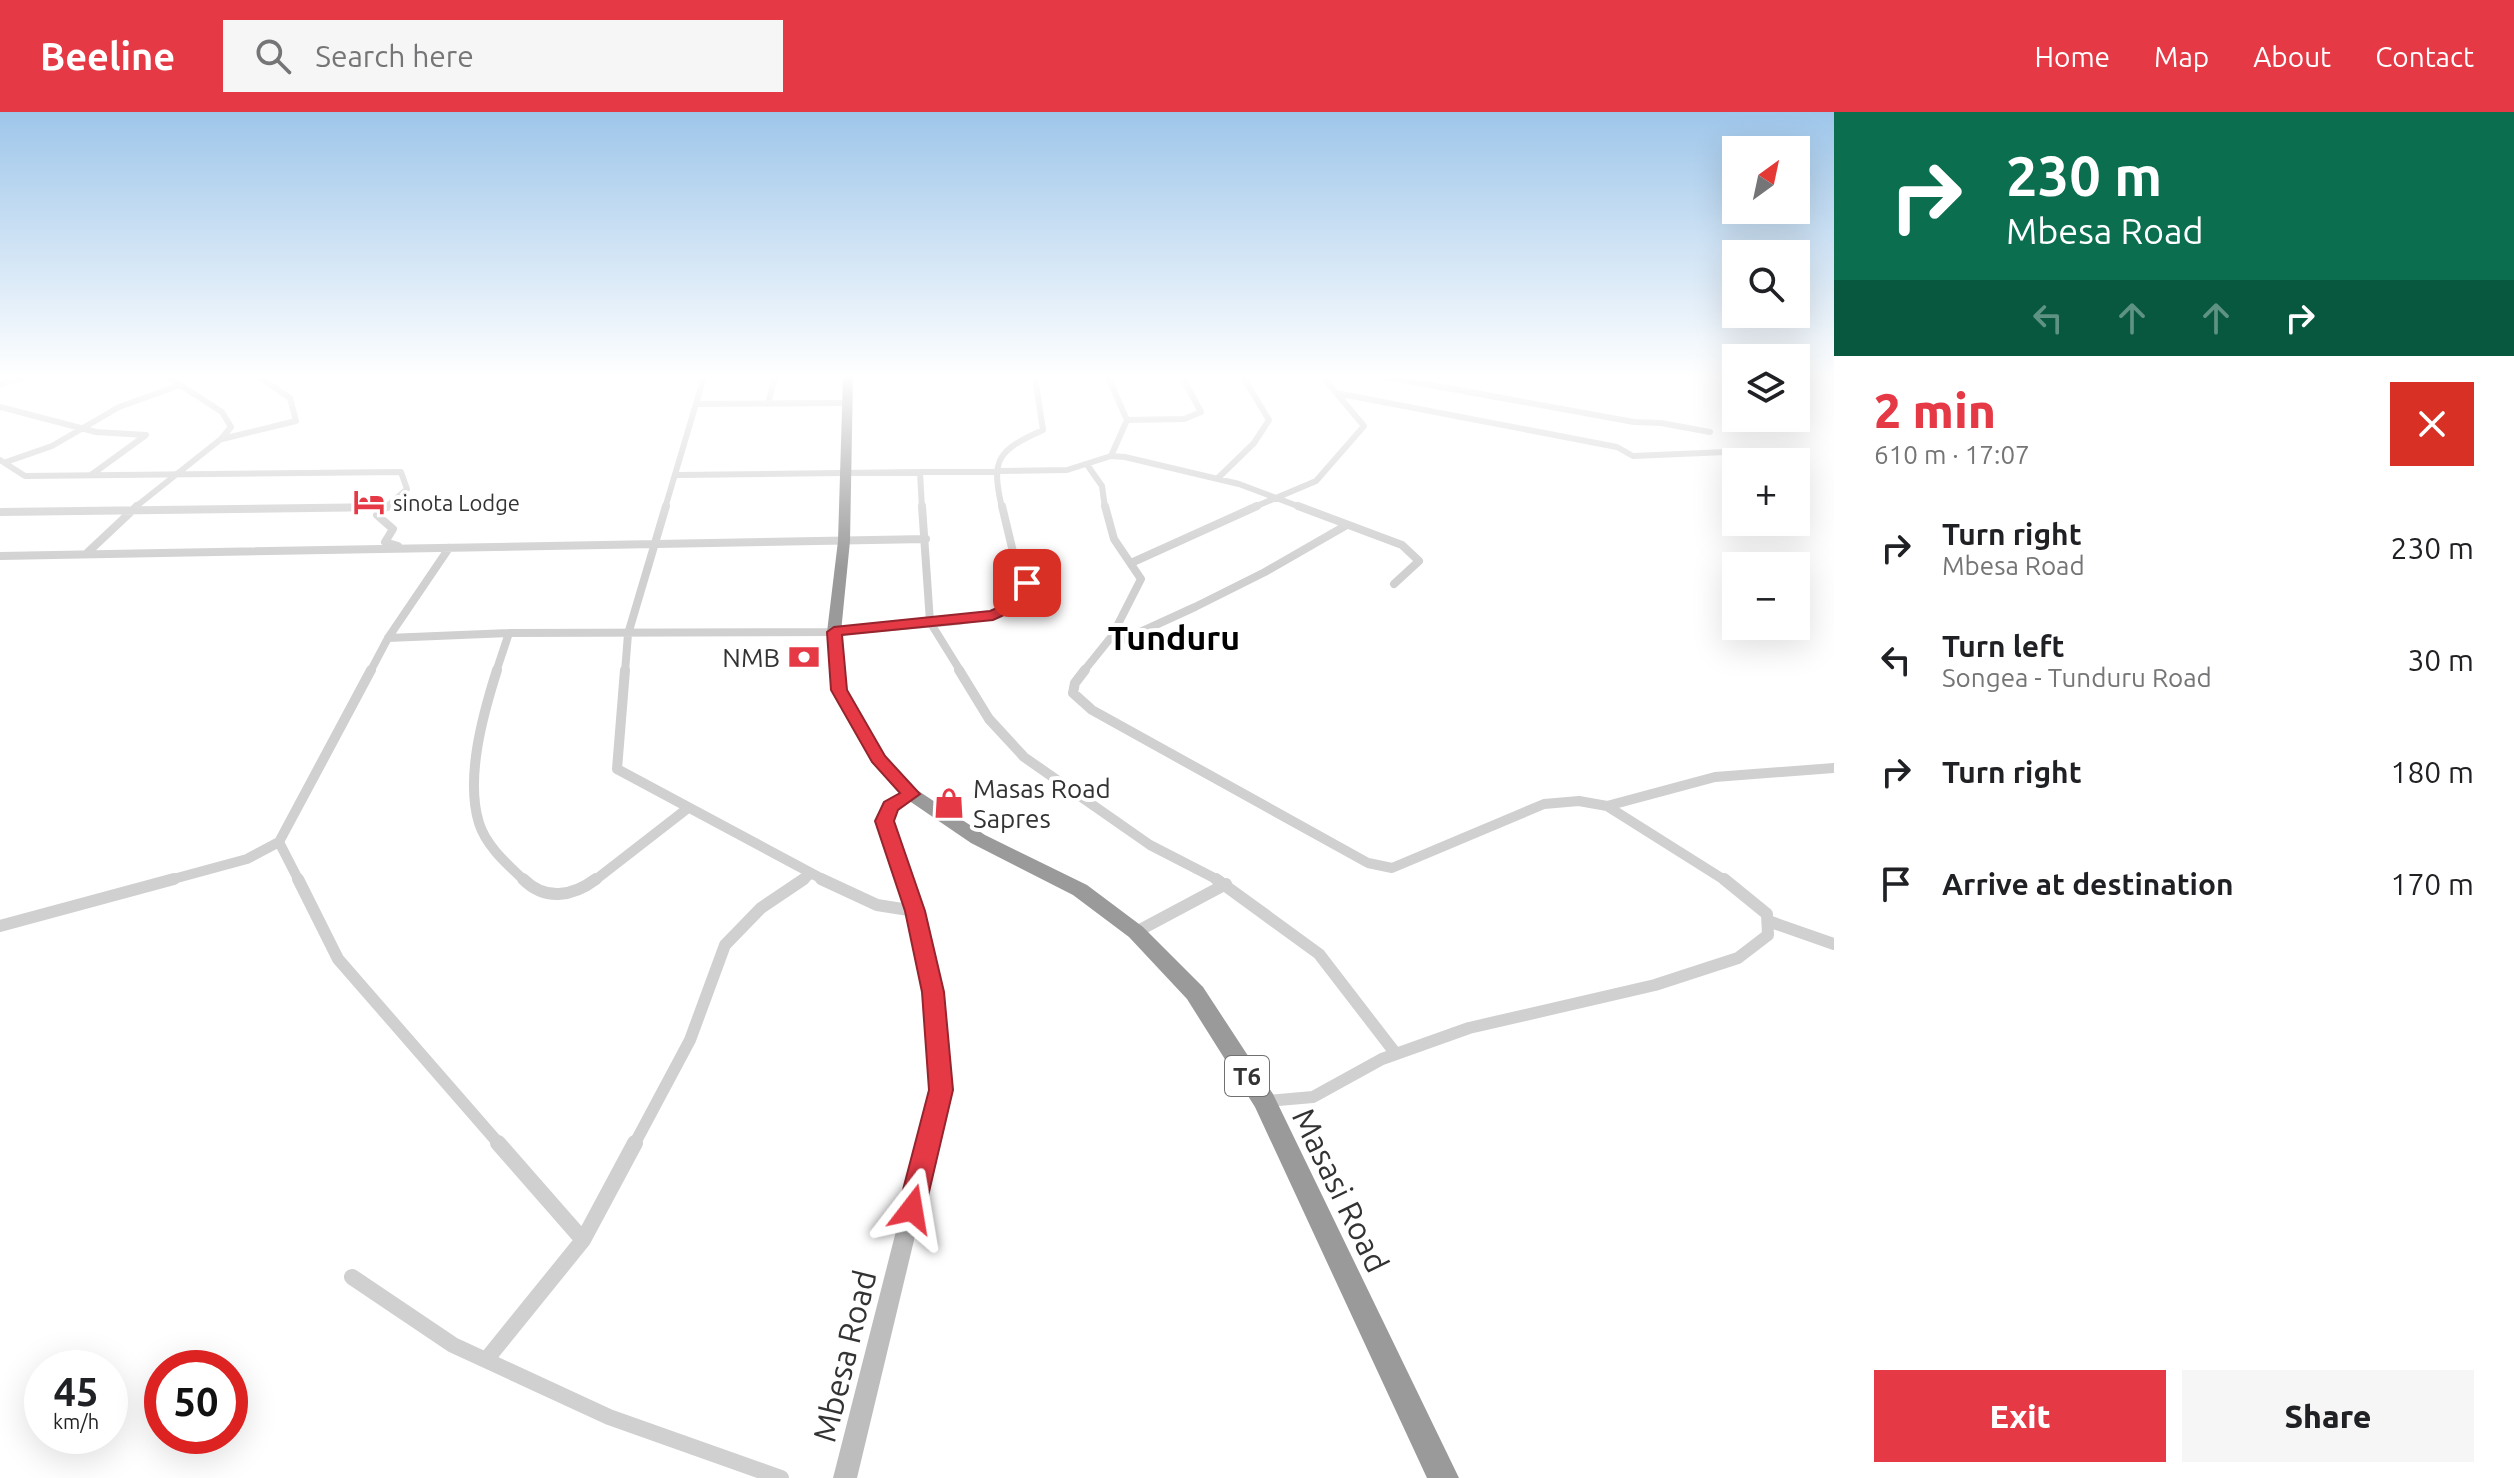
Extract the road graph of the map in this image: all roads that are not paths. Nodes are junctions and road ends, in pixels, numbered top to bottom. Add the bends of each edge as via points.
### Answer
1 (62, 441) edge
2 (138, 441) edge
3 (219, 441) edge
4 (687, 441) edge
5 (846, 441) edge
6 (1023, 441) edge
7 (1118, 441) edge
8 (1255, 441) edge
9 (1351, 441) edge
10 (1584, 441) edge
11 (1722, 452) edge
12 (1111, 456) junction
13 (3, 461) edge
14 (1088, 466) junction
15 (920, 473) junction
16 (994, 473) junction
17 (176, 474) junction
18 (845, 474) junction
19 (91, 475) junction
20 (677, 475) junction
21 (1218, 478) junction
22 (1279, 499) junction
23 (389, 507) junction
24 (0, 512) edge
25 (129, 512) junction
26 (1345, 526) junction
27 (926, 539) junction
28 (844, 541) junction
29 (654, 543) junction
30 (449, 548) junction
31 (406, 549) junction
32 (86, 554) junction
33 (0, 556) edge
34 (1131, 563) junction
35 (1394, 584) dead end
36 (930, 622) junction
37 (834, 632) junction
38 (509, 633) junction
39 (628, 634) junction
40 (1112, 636) junction
41 (388, 638) junction
42 (1834, 768) edge
43 (911, 794) junction
44 (1607, 806) junction
45 (688, 808) junction
46 (279, 842) junction
47 (811, 874) junction
48 (1226, 884) junction
49 (915, 911) junction
50 (1768, 921) junction
51 (0, 926) edge
52 (1136, 932) junction
53 (1834, 944) edge
54 (1396, 1054) junction
55 (1264, 1101) junction
56 (583, 1240) junction
57 (352, 1277) dead end
58 (486, 1360) junction
59 (781, 1478) edge
60 (845, 1478) edge
61 (1443, 1478) edge

1 - 13 street
2 - 19 street
3 - 17 street
4 - 20 street
5 - 18 highway, T6
6 - 16 street
7 - 12 street
8 - 21 street
9 - 22 street via 1316,481
10 - 11 street via 1633,456
12 - 14 street
12 - 21 street
13 - 19 street via 25,476
14 - 16 street
14 - 34 street via 1103,481 1108,525
15 - 16 street
15 - 18 street
15 - 27 street
16 - 36 street via 1014,556 1027,583 1019,603 993,615
17 - 19 street
17 - 23 street via 401,472 407,489
17 - 25 street
18 - 20 street
18 - 28 highway, T6
20 - 29 street
21 - 22 street
22 - 26 street
22 - 34 street
23 - 25 street
23 - 31 street via 377,515 393,529 385,542
24 - 25 street
25 - 32 street
26 - 35 street via 1416,555 1419,561
26 - 40 street via 1137,634 1125,639
27 - 28 street
27 - 36 street
28 - 29 street
28 - 37 highway, T6
29 - 30 street
29 - 39 street
30 - 31 street
30 - 41 street
31 - 32 street
32 - 33 street
34 - 40 street via 1141,579
36 - 37 street
36 - 48 street via 989,719 1024,757 1150,845
37 - 39 street
37 - 43 highway, T6 via 839,690 878,759
38 - 39 street
38 - 41 street
38 - 45 street via 482,717 474,793 479,825 500,857 534,890 554,896 583,889
39 - 45 street via 617,769
40 - 44 street via 1075,683 1073,693 1092,710 1368,863 1392,868 1544,804 1579,801
41 - 46 street
42 - 44 street via 1715,777
43 - 49 main road, Mbesa Road via 890,807 884,821
43 - 52 highway, Masasi Road / T6 via 978,839 1080,890
44 - 50 street via 1715,872 1767,914
45 - 47 street
46 - 51 street via 247,859
46 - 56 street via 338,959
47 - 49 street via 877,905
47 - 56 street via 761,908 725,945 690,1040
48 - 52 street
48 - 54 street via 1319,954
49 - 60 main road, Mbesa Road via 933,992 941,1090
50 - 53 street
50 - 54 street via 1768,935 1738,958 1655,985 1469,1028
52 - 55 highway, Masasi Road / T6 via 1195,993
54 - 55 street via 1313,1097
55 - 61 highway, Masasi Road / T6
56 - 58 street
57 - 58 street via 453,1345
58 - 59 street via 609,1417

